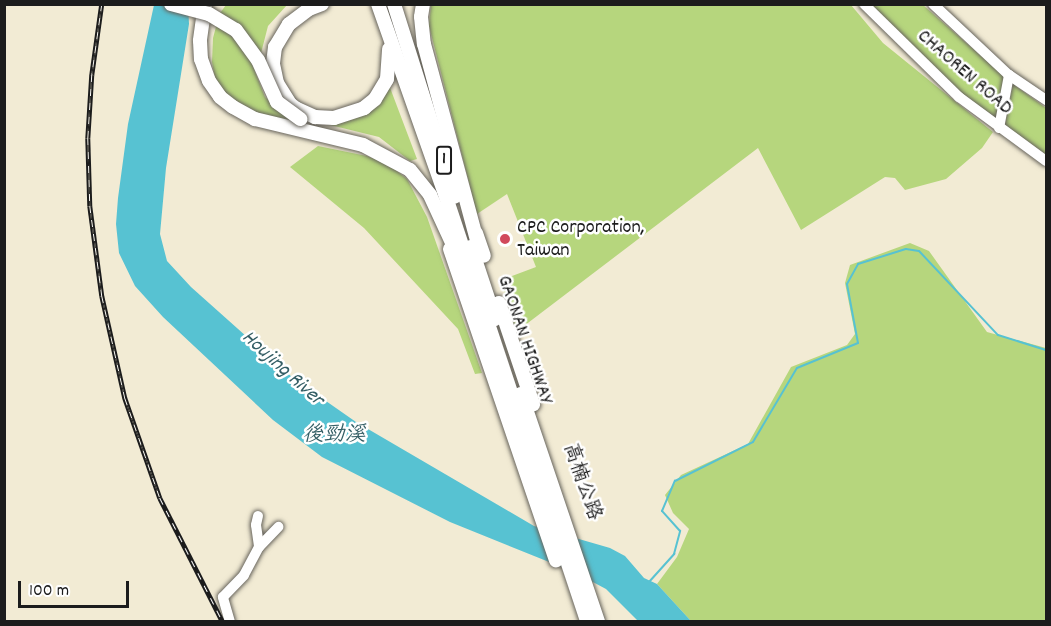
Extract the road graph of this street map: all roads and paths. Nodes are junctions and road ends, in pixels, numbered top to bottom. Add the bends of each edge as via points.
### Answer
1 (171, 4) edge
2 (205, 4) edge
3 (322, 4) edge
4 (378, 4) edge
5 (394, 4) edge
6 (423, 4) edge
7 (864, 4) edge
8 (933, 4) edge
9 (389, 41) junction
10 (1010, 75) junction
11 (1047, 100) edge
12 (999, 128) junction
13 (1047, 161) edge
14 (410, 170) junction
15 (448, 225) junction
16 (472, 233) junction
17 (479, 286) junction
18 (556, 515) junction
19 (258, 516) dead end
20 (278, 527) dead end
21 (259, 547) junction
22 (579, 583) junction
23 (230, 621) edge
24 (578, 621) edge
25 (587, 621) edge
26 (598, 621) edge
27 (606, 621) edge

1 - 14 main road, bridge via 209,14 236,30 258,60 277,102 300,119 376,140
2 - 14 main road via 200,41 202,66 214,90 227,103 246,116 269,124 363,145
3 - 9 main road via 298,15 278,39 274,73 290,104 315,117 342,117 356,112 371,102 387,79
4 - 9 main road, 1
5 - 16 main road, GAONAN HIGHWAY / 1
6 - 16 main road via 424,44
7 - 12 street, CHAOREN ROAD via 932,73
8 - 10 street, CHAOREN ROAD
9 - 15 main road, 1
10 - 11 street, CHAOREN ROAD
10 - 12 street
12 - 13 street, CHAOREN ROAD
14 - 15 main road
15 - 17 main road, 1
15 - 17 main road via 459,257
16 - 17 main road, GAONAN HIGHWAY / 1
16 - 17 main road via 480,259
17 - 18 main road, GAONAN HIGHWAY / 1
17 - 18 main road, GAONAN HIGHWAY / 1
18 - 22 main road, 1
18 - 22 main road, 高楠公路 / 1
19 - 21 street
20 - 21 street
21 - 23 street via 244,575 223,597
22 - 24 main road, 1
22 - 25 main road, 1
22 - 26 main road, 1
22 - 27 main road, 1

